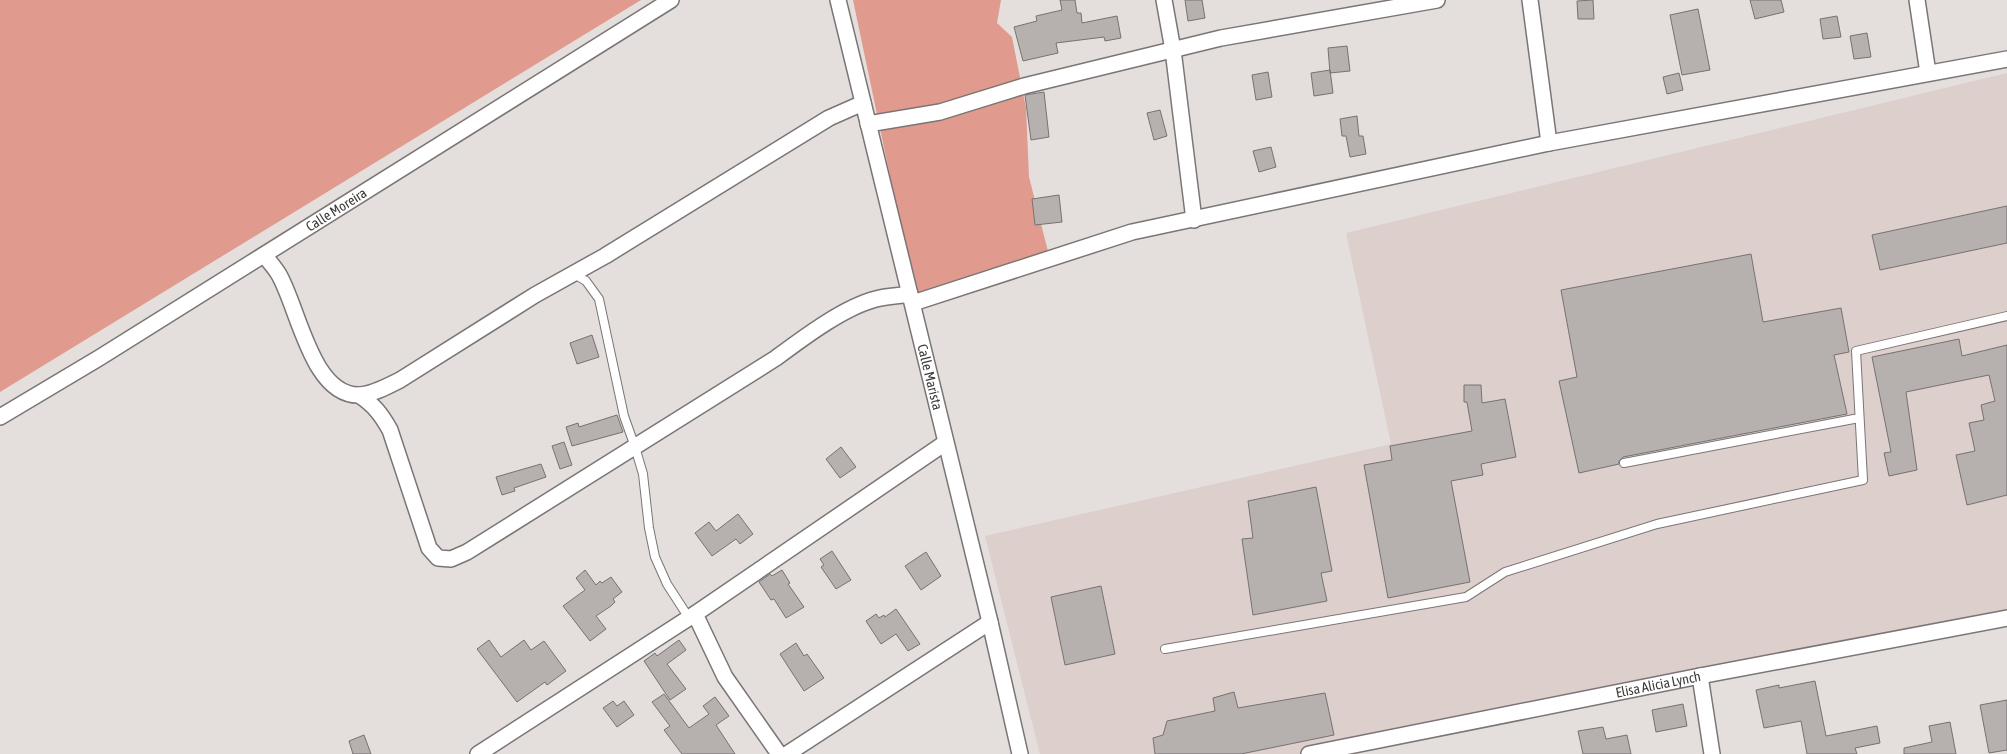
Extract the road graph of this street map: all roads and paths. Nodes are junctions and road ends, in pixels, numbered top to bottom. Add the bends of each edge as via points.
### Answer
1 (671, 0) edge
2 (838, 0) edge
3 (1164, 0) edge
4 (1437, 0) edge
5 (1530, 0) edge
6 (1917, 0) edge
7 (1173, 50) junction
8 (2007, 59) edge
9 (1928, 73) junction
10 (863, 103) junction
11 (868, 124) junction
12 (1549, 143) junction
13 (1194, 220) junction
14 (264, 255) junction
15 (573, 274) junction
16 (912, 298) junction
17 (2007, 316) edge
18 (359, 395) junction
19 (0, 417) edge
20 (1860, 418) junction
21 (945, 443) junction
22 (635, 447) junction
23 (1624, 464) dead end
24 (692, 616) junction
25 (2007, 618) edge
26 (990, 622) junction
27 (1165, 649) dead end
28 (1700, 676) junction
29 (478, 754) edge
30 (779, 754) edge
31 (787, 754) edge
32 (1020, 754) edge
33 (1309, 754) edge
34 (1712, 754) edge

1 - 14 street, Calle Moreira
2 - 10 street, Calle Marista
3 - 7 street
4 - 7 street via 1221,38
5 - 12 street
6 - 9 street
7 - 11 street via 1024,86 940,112
7 - 13 street
8 - 9 street
9 - 12 street
10 - 11 street, Calle Marista
10 - 15 street via 829,118
11 - 16 street, Calle Marista
12 - 13 street
13 - 16 street via 1132,232
14 - 18 street via 279,274 320,370 330,384
14 - 19 street, Calle Moreira
15 - 18 street via 400,380 380,390
15 - 22 lane via 586,281 599,299 624,416
16 - 21 street, Calle Marista
16 - 22 street via 875,299 842,314
17 - 20 lane via 1856,351
18 - 22 street via 380,412 390,430 429,548 438,558 451,559 467,552
20 - 23 lane
20 - 27 lane via 1863,480 1657,524 1505,572 1466,597
21 - 24 street
21 - 26 street, Calle Marista
22 - 24 lane via 643,474 655,557 667,584
24 - 29 street
24 - 30 street via 725,677
25 - 28 street, Elisa Alicia Lynch
26 - 31 street
26 - 32 street, Calle Marista
28 - 33 street, Elisa Alicia Lynch
28 - 34 street

